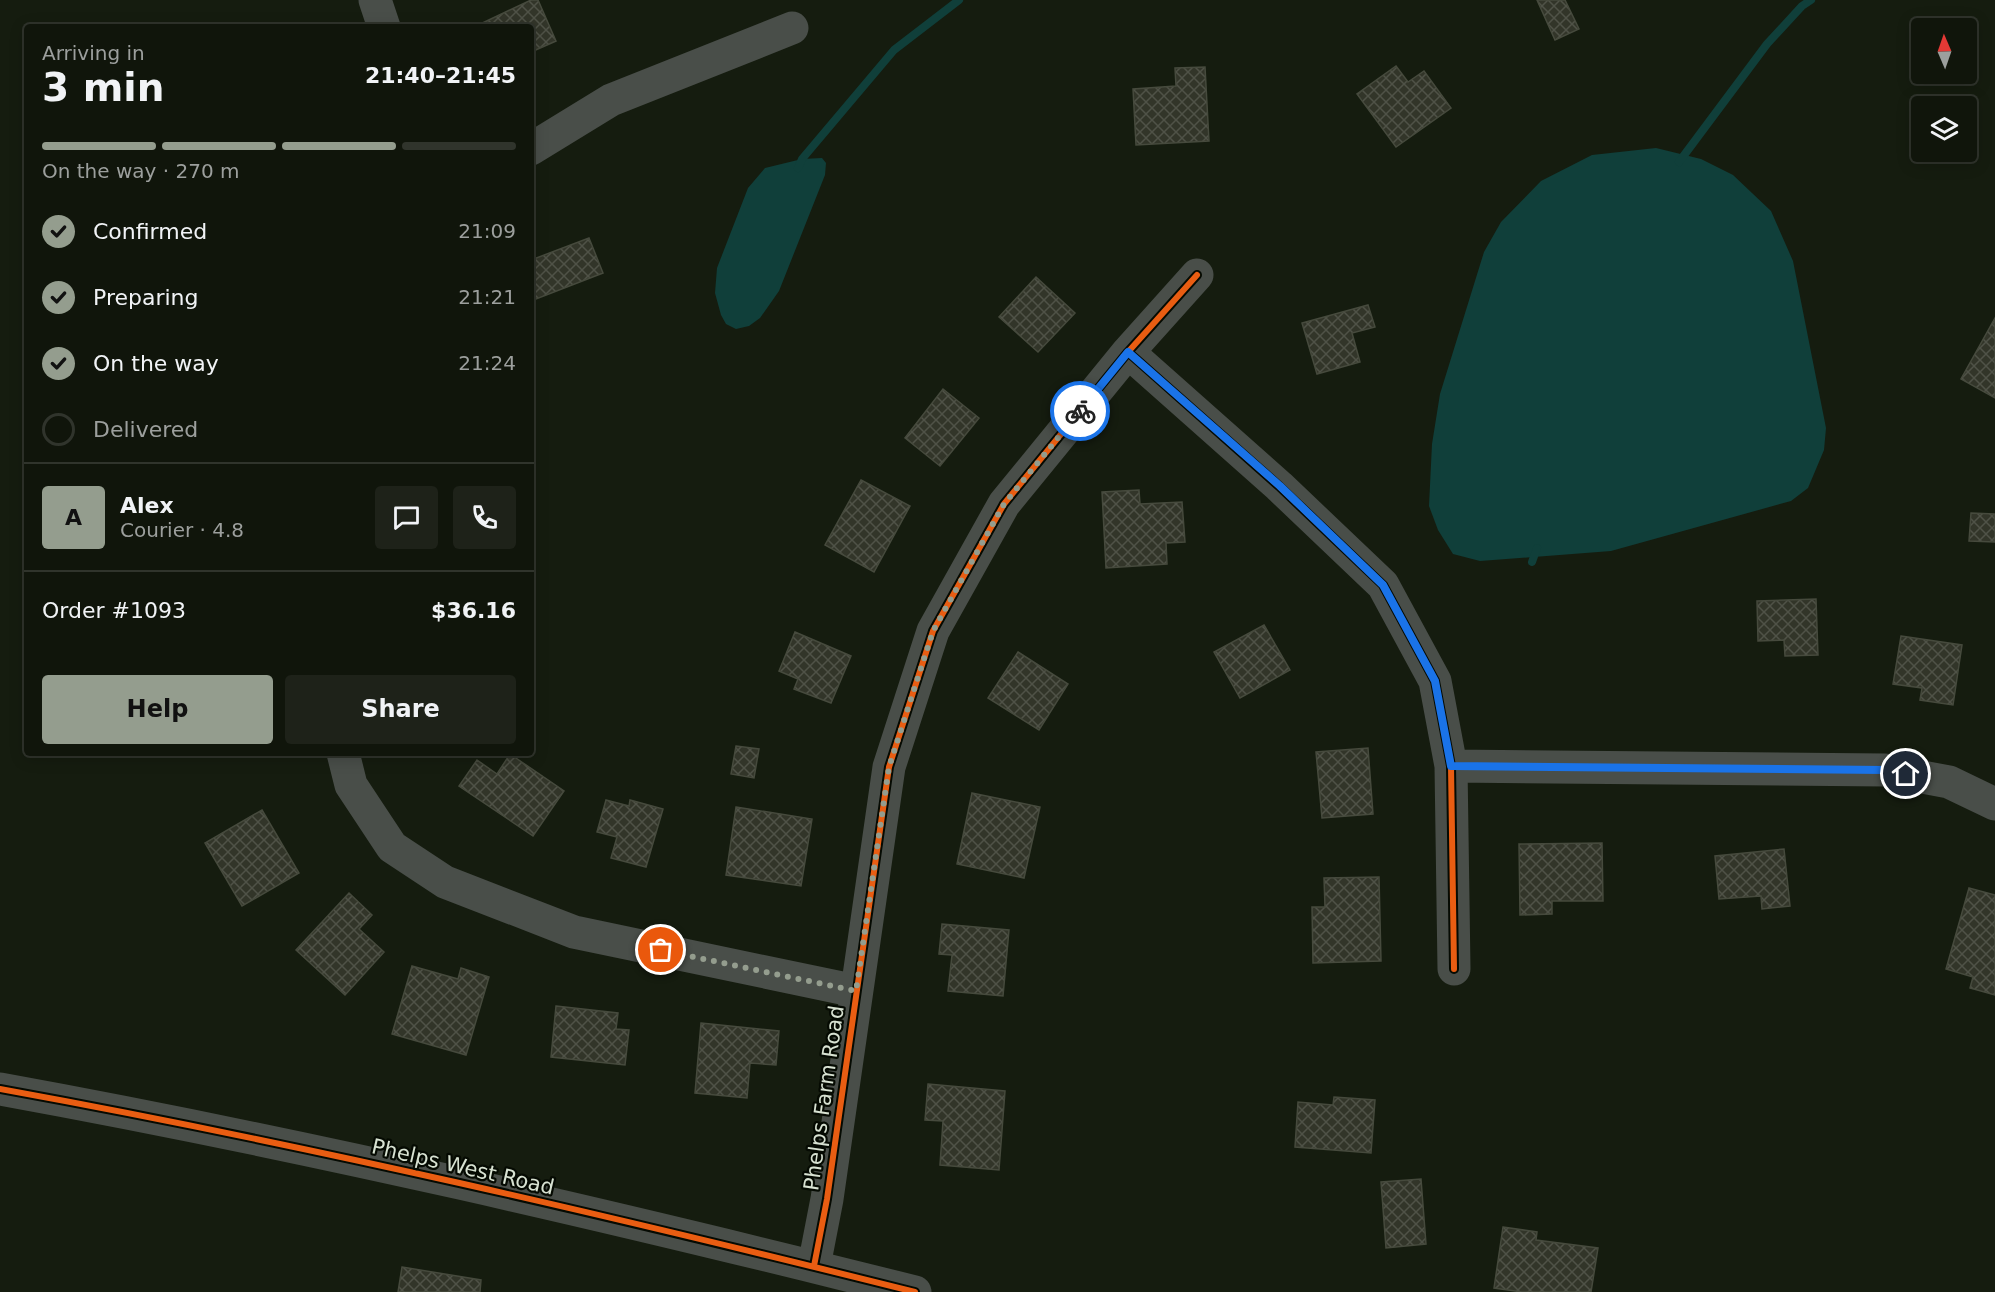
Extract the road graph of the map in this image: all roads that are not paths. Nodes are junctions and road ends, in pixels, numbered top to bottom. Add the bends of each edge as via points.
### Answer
1 (375, 0) edge
2 (383, 24) edge
3 (792, 28) dead end
4 (534, 146) edge
5 (1197, 275) dead end
6 (1128, 352) junction
7 (344, 756) edge
8 (1451, 766) junction
9 (1995, 804) edge
10 (1454, 969) dead end
11 (856, 991) junction
12 (0, 1089) edge
13 (814, 1266) junction
14 (915, 1292) edge

1 - 2 street
3 - 4 street via 611,100
5 - 6 street, Phelps Farm Road
6 - 8 street via 1280,486 1383,585 1435,681
6 - 11 street, Phelps Farm Road via 1004,504 933,631 889,767
7 - 11 street via 351,785 392,847 445,882 574,932
8 - 9 street via 1885,770 1948,782
8 - 10 street
11 - 13 street, Phelps Farm Road
12 - 13 street, Phelps West Road via 380,1164
13 - 14 street, Phelps West Road

